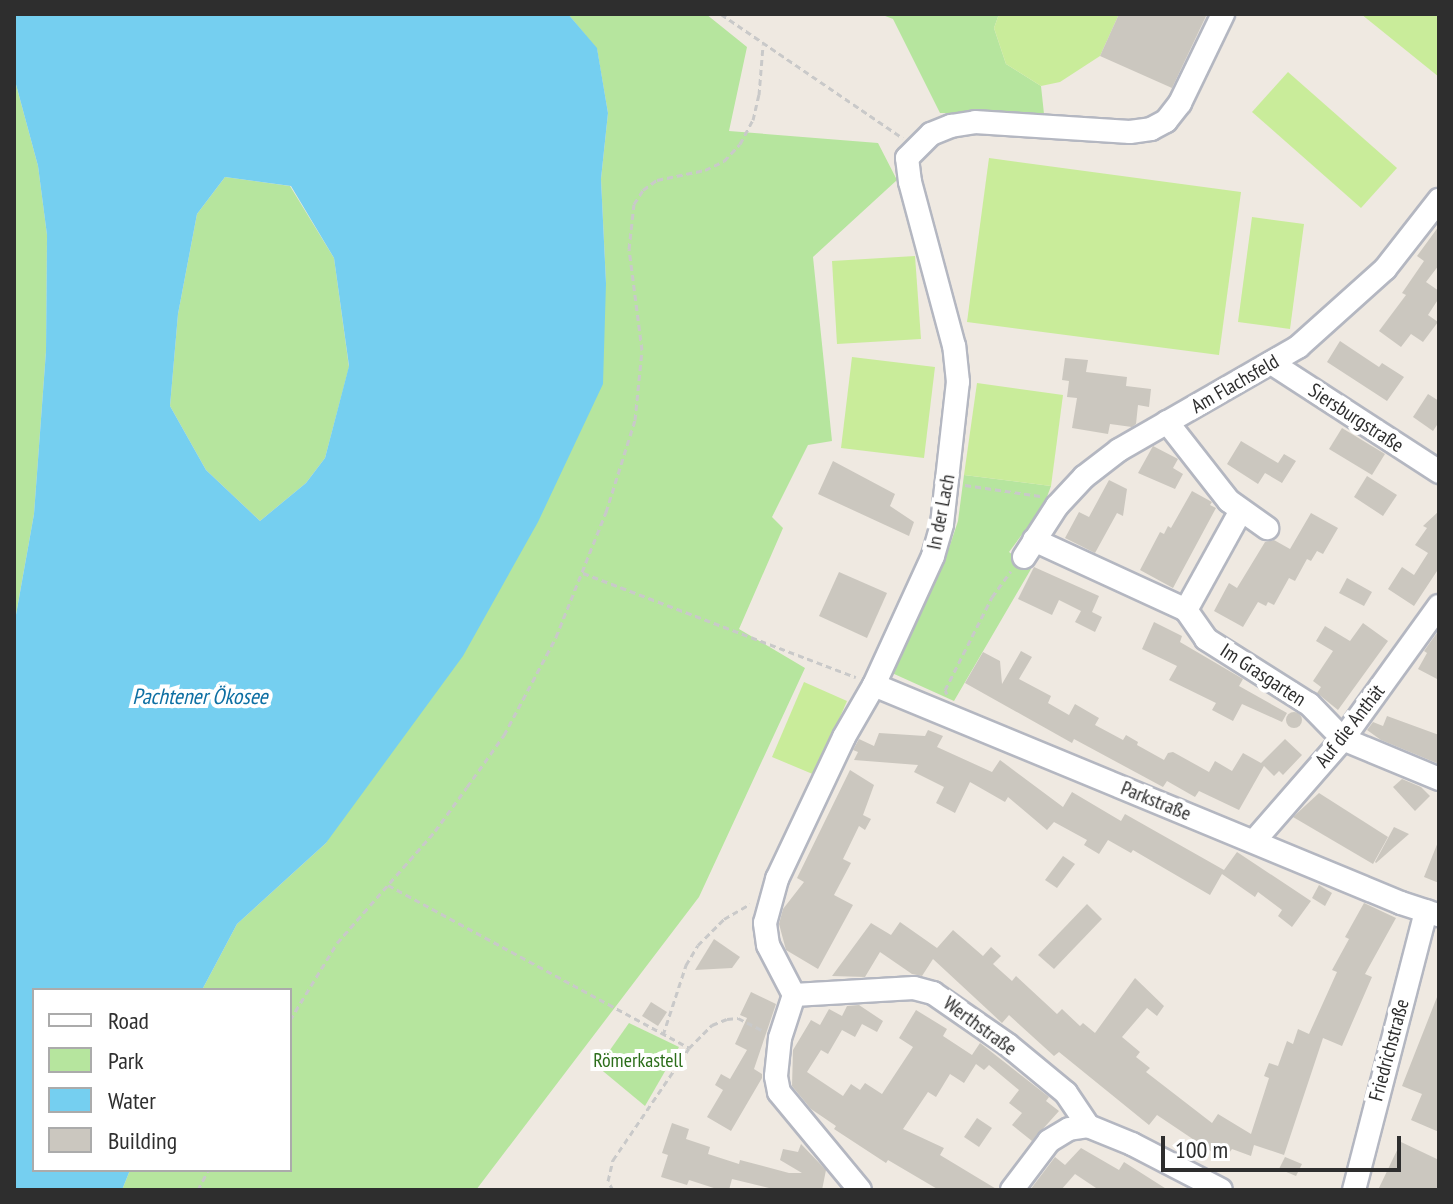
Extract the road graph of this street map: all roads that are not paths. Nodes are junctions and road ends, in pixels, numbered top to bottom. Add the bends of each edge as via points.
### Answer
1 (1223, 14) edge
2 (1439, 200) edge
3 (1273, 364) junction
4 (1167, 422) junction
5 (1439, 472) edge
6 (1240, 512) junction
7 (1267, 528) dead end
8 (1029, 549) joint
9 (1439, 606) edge
10 (1186, 610) junction
11 (874, 685) junction
12 (1343, 739) junction
13 (1439, 779) edge
14 (1255, 840) junction
15 (1432, 913) edge
16 (794, 995) junction
17 (1088, 1126) junction
18 (860, 1190) edge
19 (1012, 1190) edge
20 (1221, 1190) edge
21 (1354, 1190) edge

1 - 11 street, In der Lach via 1180,103 1166,121 1151,129 975,122 951,126 916,146 907,158 954,346 958,382 942,524 933,556
2 - 3 street, Am Flachsfeld via 1358,296
3 - 4 street, Am Flachsfeld
3 - 5 street, Siersburgstraße
4 - 6 street
4 - 8 street, Am Flachsfeld via 1084,477
6 - 7 street
6 - 10 street
8 - 10 street, Im Grasgarten
9 - 12 street, Auf die Anthät
10 - 12 street, Im Grasgarten via 1206,639 1309,704
11 - 14 street, Parkstraße
11 - 16 street, In der Lach via 807,812 770,899 768,945
12 - 13 street
12 - 14 street, Auf die Anthät
14 - 15 street, Parkstraße
15 - 21 street, Friedrichstraße
16 - 17 street, Werthstraße via 914,988 933,993 1066,1093
16 - 18 street via 780,1038 779,1092
17 - 19 street via 1069,1129 1049,1141
17 - 20 street

